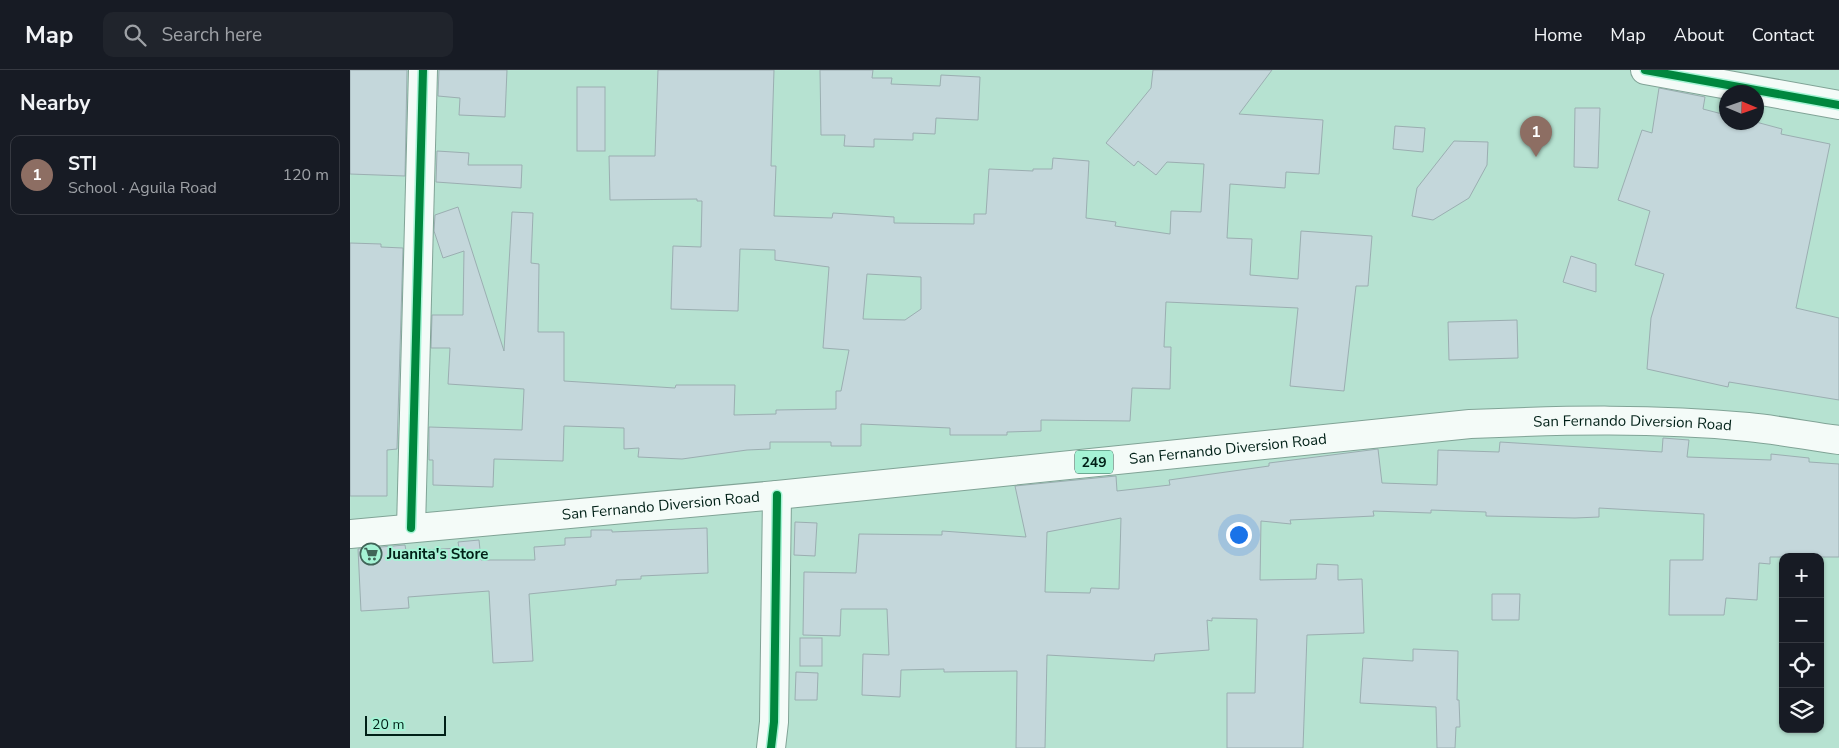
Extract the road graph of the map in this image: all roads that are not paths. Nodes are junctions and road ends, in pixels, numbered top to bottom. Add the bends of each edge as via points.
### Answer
1 (423, 70) edge
2 (1645, 70) edge
3 (1839, 105) edge
4 (1839, 440) edge
5 (777, 495) junction
6 (411, 528) junction
7 (350, 534) edge
8 (771, 748) edge

1 - 6 main road
2 - 3 main road
4 - 5 main road, San Fernando Diversion Road / 249 via 1749,427 1660,421 1480,423
5 - 6 main road, San Fernando Diversion Road / 249
5 - 8 main road
6 - 7 main road, San Fernando Diversion Road / 249

